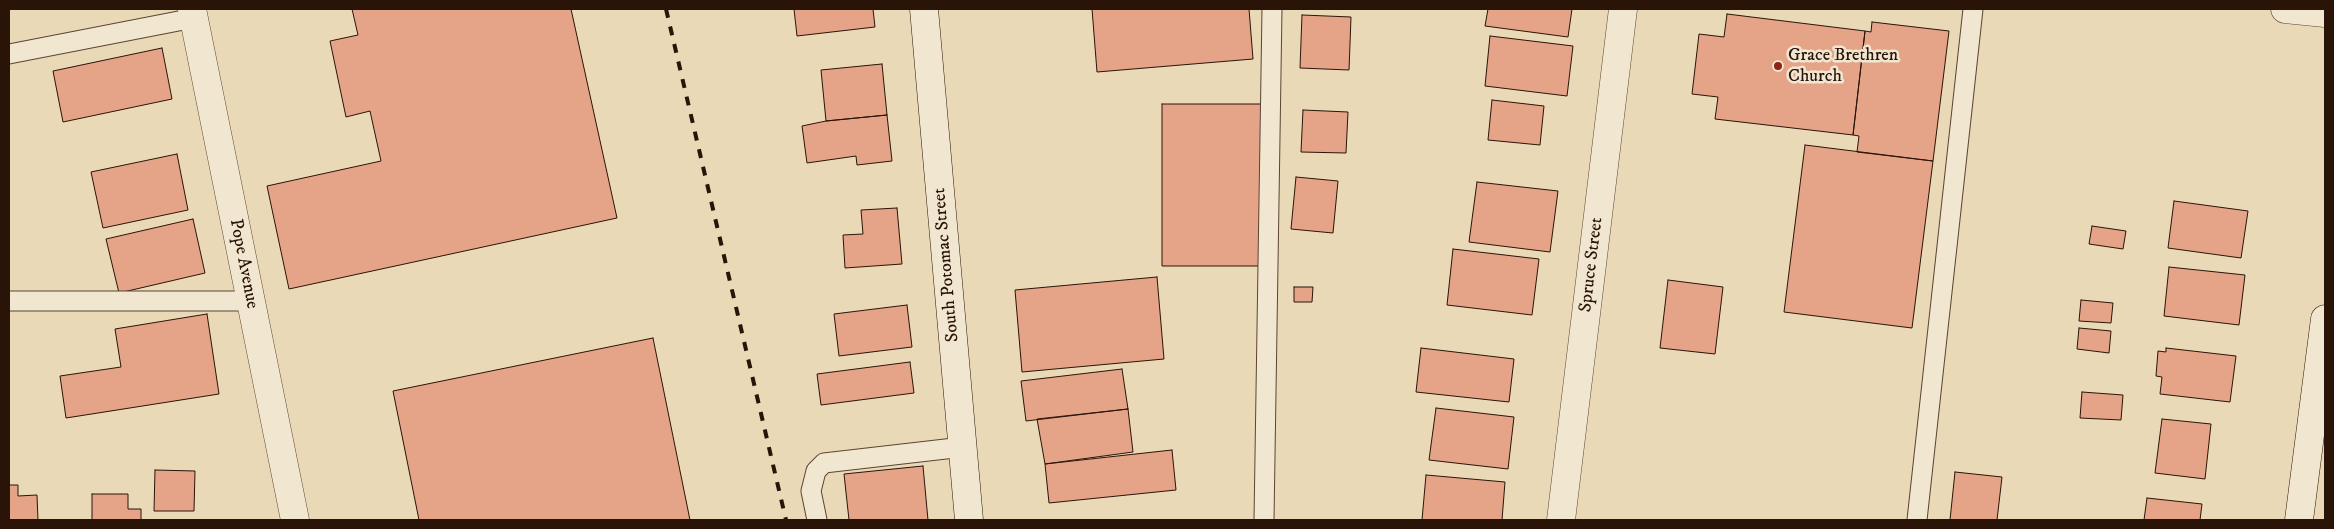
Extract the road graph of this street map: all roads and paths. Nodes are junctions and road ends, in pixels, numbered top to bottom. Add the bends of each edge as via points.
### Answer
1 (924, 9) edge
2 (1272, 9) edge
3 (1623, 9) edge
4 (1973, 9) edge
5 (2286, 9) edge
6 (193, 13) edge
7 (2325, 14) edge
8 (9, 54) edge
9 (251, 301) junction
10 (9, 302) edge
11 (2325, 319) edge
12 (963, 447) junction
13 (295, 520) edge
14 (817, 520) edge
15 (969, 520) edge
16 (1264, 520) edge
17 (1560, 520) edge
18 (1917, 520) edge
19 (2299, 520) edge

1 - 12 street, South Potomac Street
2 - 16 lane
3 - 17 street, Spruce Street
4 - 18 lane
5 - 7 street
6 - 8 lane
6 - 9 street, Pope Avenue
9 - 10 lane
9 - 13 street, Pope Avenue
11 - 19 street
12 - 14 lane via 824,463 816,471 810,491
12 - 15 street, South Potomac Street

